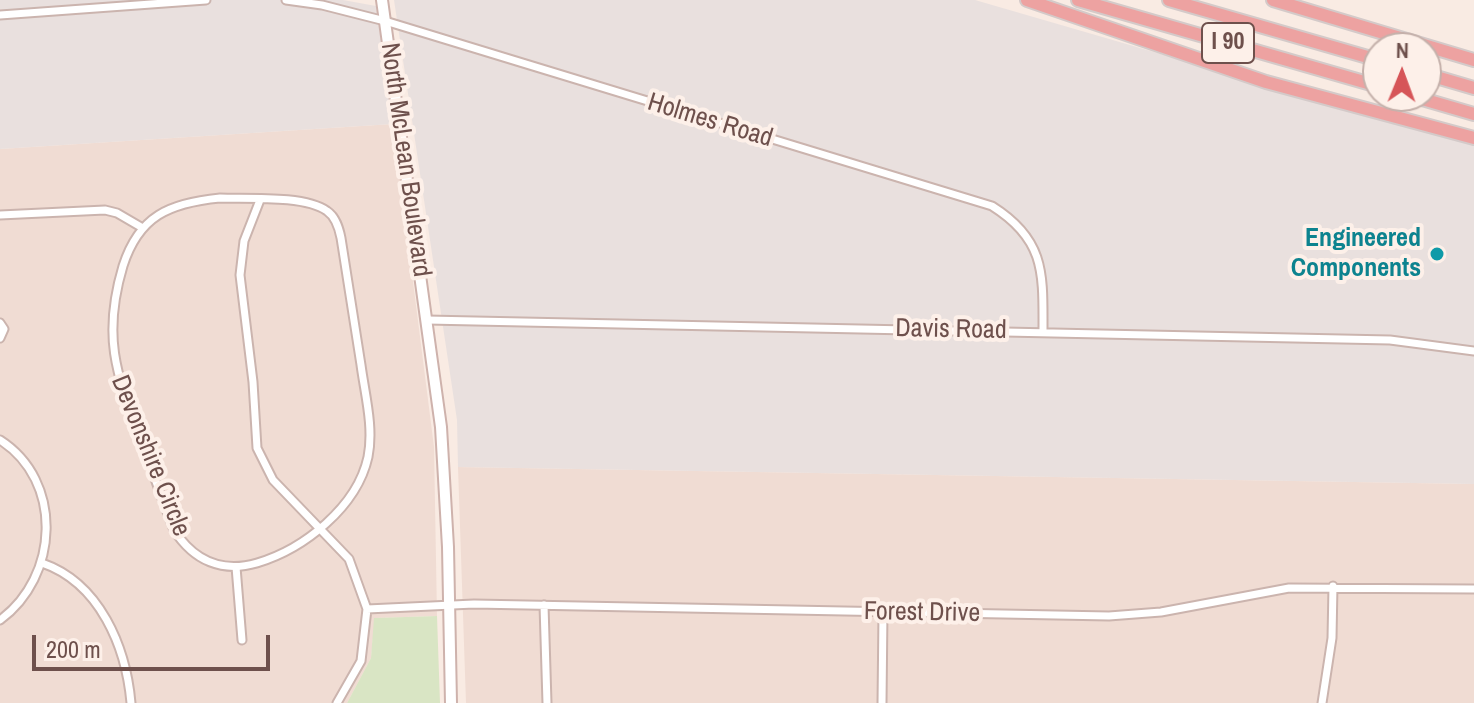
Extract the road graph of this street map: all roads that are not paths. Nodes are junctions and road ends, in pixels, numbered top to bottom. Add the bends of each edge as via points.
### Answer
1 (206, 0) edge
2 (286, 0) edge
3 (382, 0) edge
4 (1027, 0) edge
5 (1078, 0) edge
6 (1169, 0) edge
7 (1273, 0) edge
8 (0, 15) edge
9 (385, 21) junction
10 (1362, 55) edge
11 (1474, 60) edge
12 (1442, 79) edge
13 (1362, 81) edge
14 (1474, 88) edge
15 (1442, 105) edge
16 (1474, 114) edge
17 (1474, 138) edge
18 (260, 200) junction
19 (0, 215) edge
20 (141, 227) junction
21 (427, 320) junction
22 (0, 323) edge
23 (1043, 332) junction
24 (0, 338) edge
25 (1474, 351) edge
26 (0, 440) edge
27 (320, 527) junction
28 (42, 563) junction
29 (236, 567) junction
30 (1333, 586) junction
31 (1474, 589) edge
32 (448, 605) junction
33 (544, 605) junction
34 (367, 609) junction
35 (883, 612) junction
36 (0, 620) edge
37 (242, 640) dead end
38 (131, 703) edge
39 (337, 703) edge
40 (451, 703) edge
41 (547, 703) edge
42 (882, 703) edge
43 (1322, 703) edge

1 - 8 street
2 - 9 street, Holmes Road
3 - 9 main road, North McLean Boulevard
4 - 17 highway via 1266,82
5 - 13 highway, I 90
6 - 10 highway, I 90
7 - 11 highway
9 - 21 main road, North McLean Boulevard
9 - 23 street, Holmes Road via 992,206 1034,245 1043,280
12 - 14 highway
15 - 16 highway
18 - 20 street via 192,202
18 - 27 street via 240,267 254,435 266,471
18 - 27 street via 325,209 341,238 369,444 354,490
19 - 20 street via 105,210
20 - 29 street, Devonshire Circle via 115,295 115,369 174,530 201,559
21 - 23 street, Davis Road
21 - 32 main road, North McLean Boulevard via 447,498
22 - 24 street
23 - 25 street, Davis Road via 1390,340
26 - 28 street via 23,459 42,496
27 - 29 street via 285,552
27 - 34 street via 354,567
28 - 36 street via 20,602
28 - 38 street via 70,579 108,621 125,663
29 - 37 street
30 - 31 street, Forest Drive
30 - 35 street, Forest Drive via 1277,589 1133,616
30 - 43 street
32 - 33 street, Forest Drive
32 - 34 street, Forest Drive
32 - 40 main road
33 - 35 street, Forest Drive
33 - 41 street
34 - 39 street via 361,661
35 - 42 street

